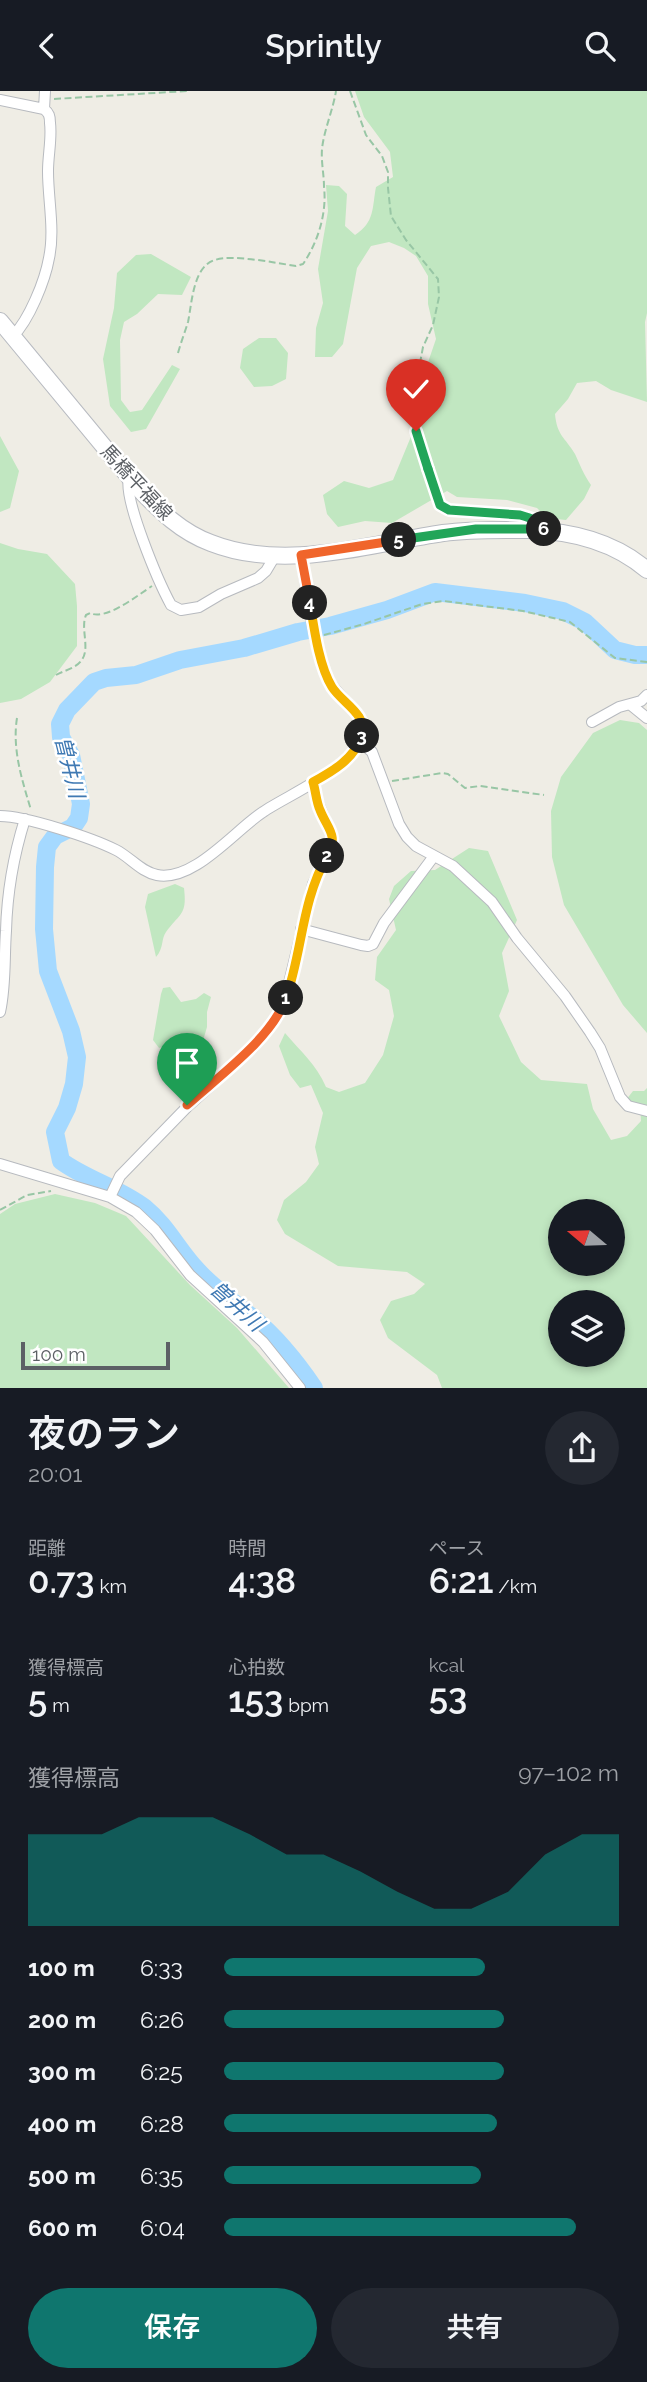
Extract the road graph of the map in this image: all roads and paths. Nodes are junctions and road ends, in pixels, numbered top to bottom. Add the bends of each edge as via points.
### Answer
1 (188, 91) edge
2 (337, 91) edge
3 (350, 91) edge
4 (0, 100) edge
5 (45, 100) edge
6 (0, 321) edge
7 (13, 336) junction
8 (178, 353) dead end
9 (129, 478) junction
10 (544, 530) junction
11 (301, 555) junction
12 (275, 556) junction
13 (647, 570) edge
14 (160, 581) junction
15 (315, 632) junction
16 (647, 662) edge
17 (55, 675) dead end
18 (647, 695) edge
19 (631, 705) junction
20 (17, 718) dead end
21 (647, 718) edge
22 (592, 722) dead end
23 (360, 741) junction
24 (313, 782) junction
25 (384, 782) junction
26 (544, 795) dead end
27 (0, 816) edge
28 (28, 820) junction
29 (434, 856) junction
30 (301, 929) junction
31 (3, 931) edge
32 (0, 1012) edge
33 (647, 1111) edge
34 (0, 1164) edge
35 (63, 1182) junction
36 (112, 1192) junction
37 (0, 1210) edge
38 (300, 1388) edge

1 - 5 path
2 - 8 path via 322,147 323,213 310,253 296,266 212,260 196,284
3 - 10 path via 366,135 388,172 391,216 438,279 439,297 413,400 416,431 440,505 449,510 520,515 532,518
4 - 5 street
5 - 7 street via 51,124 50,257 21,328
6 - 7 main road, 馬橋平福線
7 - 9 main road, 馬橋平福線
9 - 12 main road, 馬橋平福線 via 164,515 194,535 234,551
9 - 14 street via 133,512
10 - 11 main road, 馬橋平福線 via 476,529
10 - 13 main road, 馬橋平福線 via 615,548
11 - 12 main road, 馬橋平福線
11 - 15 street
12 - 14 street via 258,578 190,610 171,605
14 - 17 path via 111,611 86,615 86,653 80,663
15 - 16 path via 364,625 444,601 570,622 615,658
15 - 23 street via 333,690 360,717 364,729
18 - 19 street
19 - 21 street
19 - 22 street
20 - 28 path via 18,765 32,811
23 - 24 street via 351,756
23 - 25 street via 372,752
24 - 28 street via 262,812 209,856 171,875 146,871 120,851
24 - 30 street via 333,840 313,884
25 - 26 path via 442,773 466,787
25 - 29 street via 407,837
27 - 28 street
28 - 31 street via 18,842
29 - 30 street via 373,944 349,943
29 - 33 street via 453,866 492,902 590,1032 620,1097
30 - 36 street via 290,987 278,1016 253,1047 147,1146
31 - 32 street
34 - 35 street
35 - 36 street
35 - 37 path via 56,1189 27,1195
36 - 38 street via 155,1230 190,1275 263,1342

